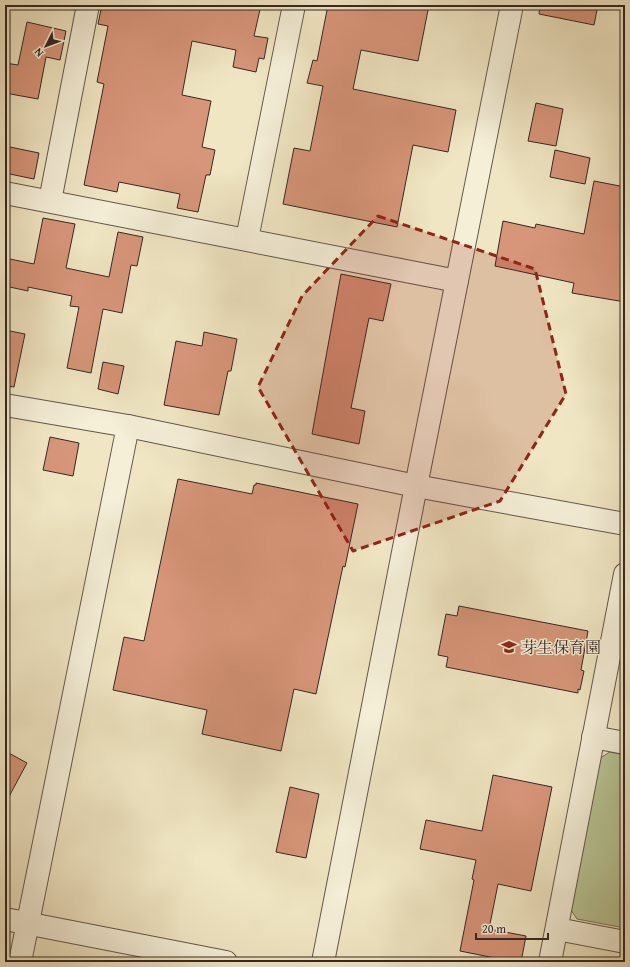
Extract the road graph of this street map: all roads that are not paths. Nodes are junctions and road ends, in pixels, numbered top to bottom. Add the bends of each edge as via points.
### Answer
1 (88, 5) edge
2 (294, 5) edge
3 (512, 5) edge
4 (5, 193) edge
5 (50, 201) junction
6 (247, 239) junction
7 (456, 281) junction
8 (5, 405) edge
9 (128, 426) junction
10 (416, 486) junction
11 (625, 524) edge
12 (625, 574) edge
13 (593, 737) junction
14 (625, 743) edge
15 (5, 919) edge
16 (27, 923) junction
17 (557, 929) junction
18 (625, 942) edge
19 (20, 962) edge
20 (226, 962) edge
21 (324, 962) edge
22 (550, 962) edge

1 - 5 street
2 - 6 street
3 - 7 street
4 - 5 street
5 - 6 street
6 - 7 street
7 - 10 street
8 - 9 street
9 - 10 street
9 - 16 street
10 - 11 street
10 - 21 street
12 - 13 street
13 - 14 street
13 - 17 street
15 - 16 street
16 - 19 street
16 - 20 street
17 - 18 street
17 - 22 street

